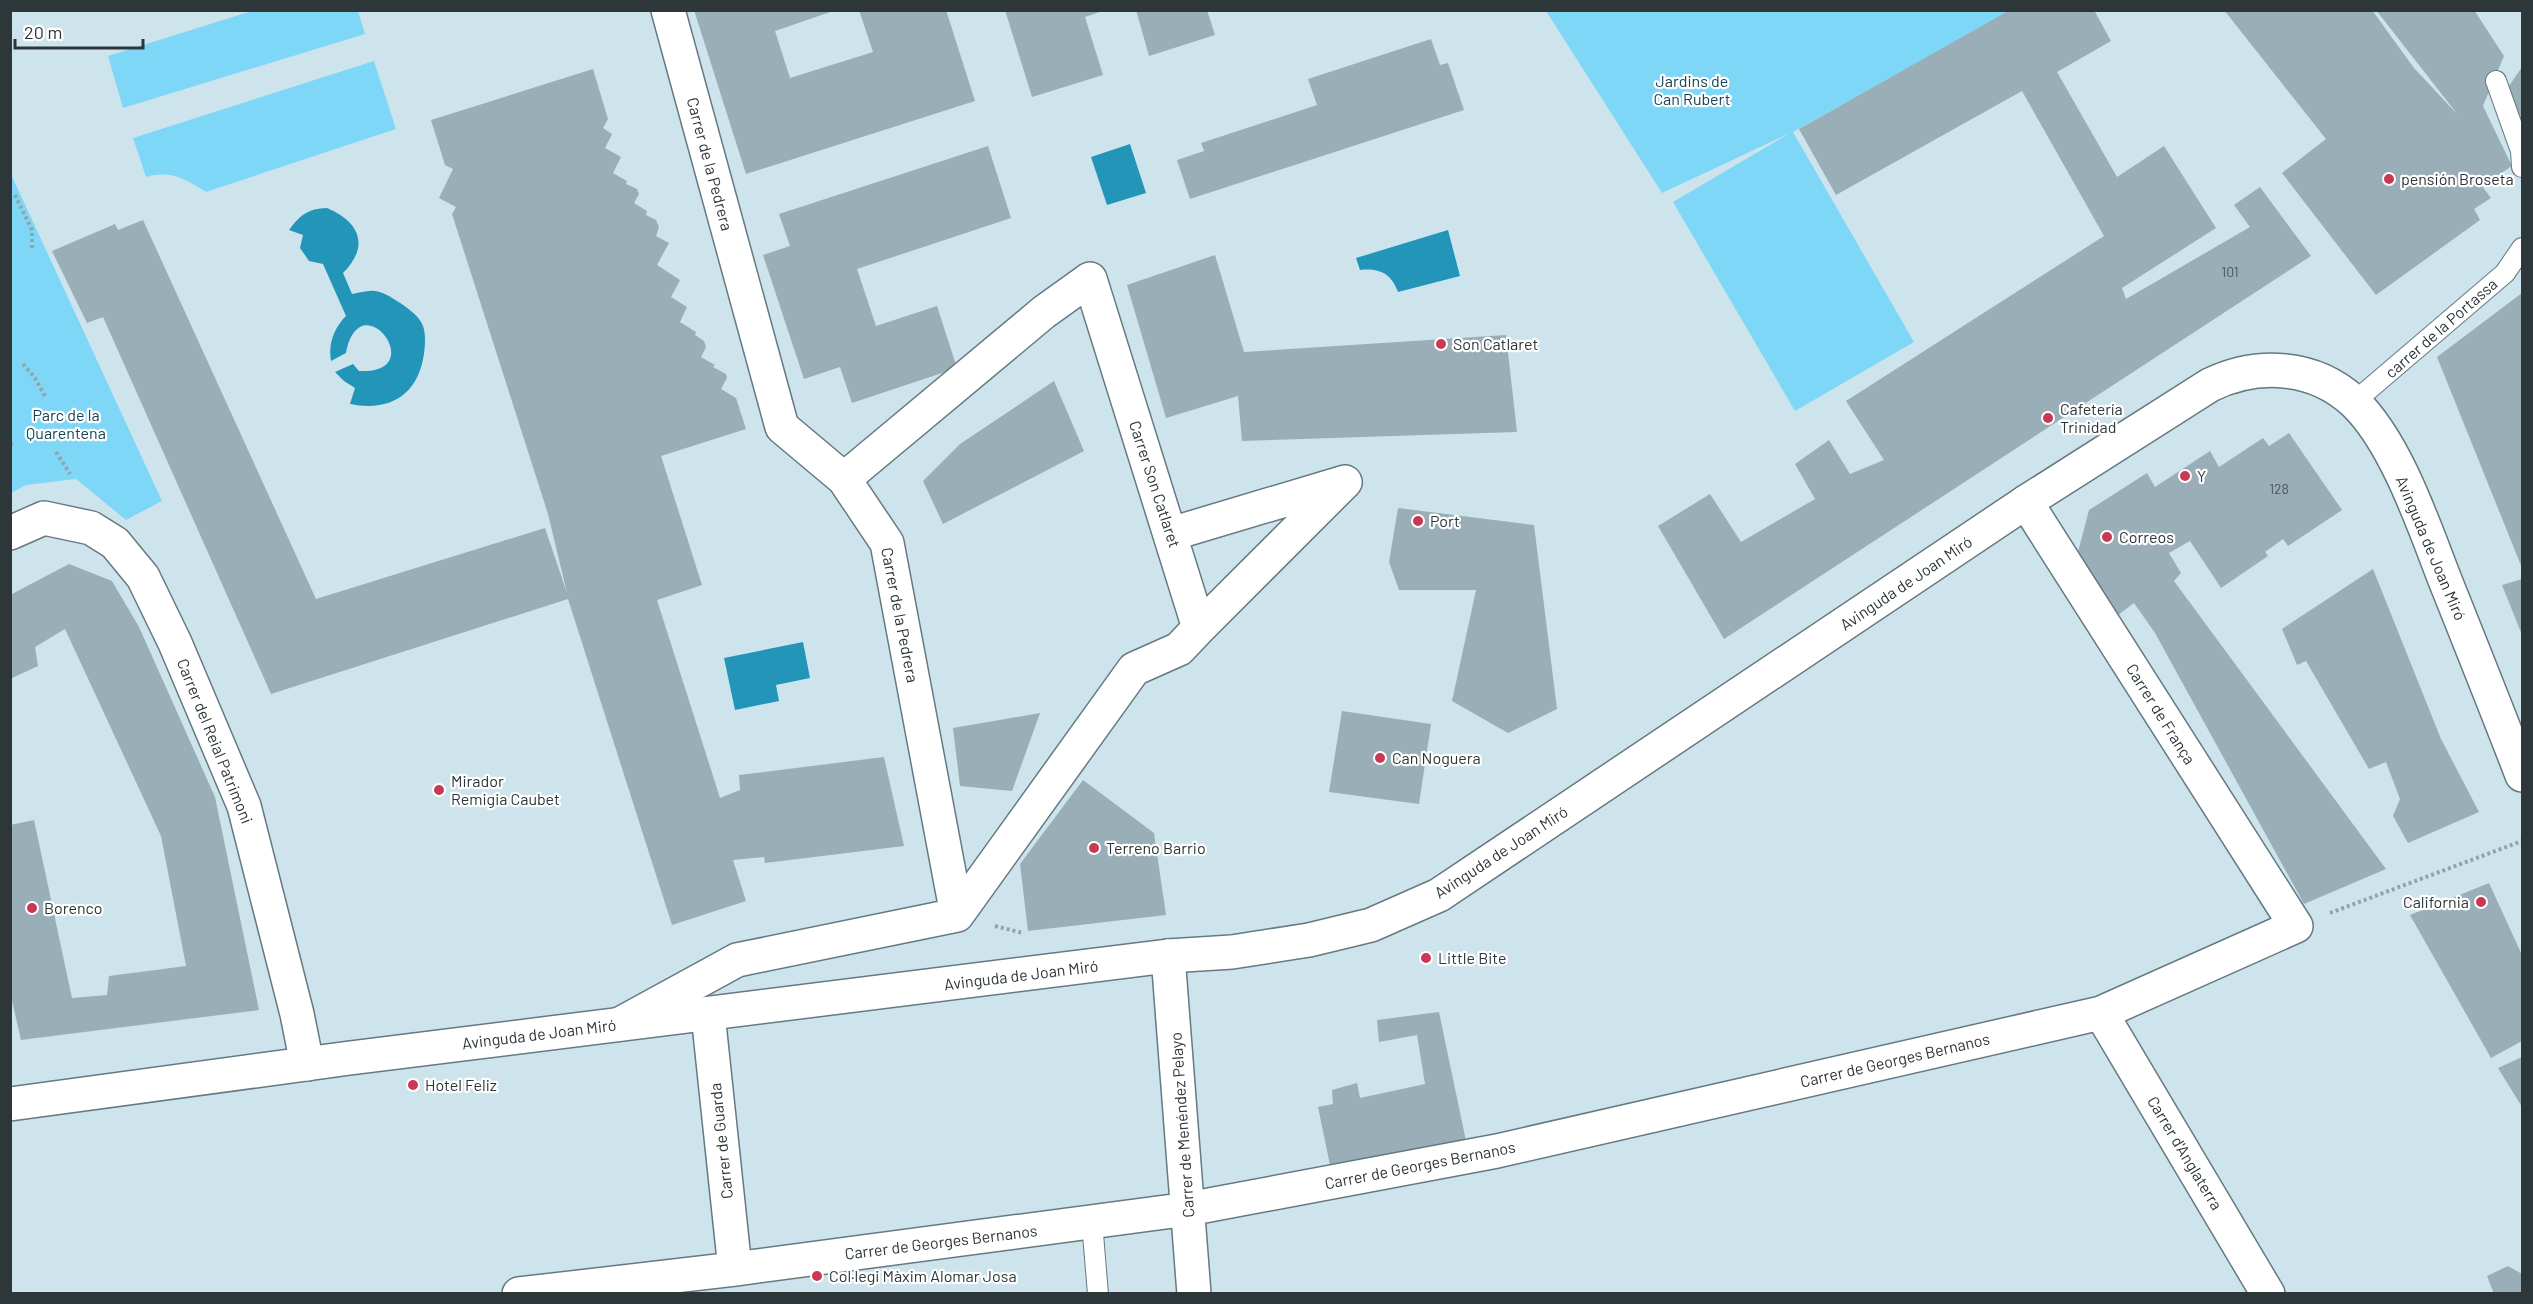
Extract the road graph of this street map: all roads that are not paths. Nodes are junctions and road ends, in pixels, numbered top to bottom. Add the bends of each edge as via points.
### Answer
1 (668, 10) edge
2 (2496, 81) dead end
3 (2523, 166) edge
4 (2523, 248) edge
5 (2354, 402) junction
6 (844, 479) junction
7 (2026, 501) junction
8 (10, 533) edge
9 (1171, 534) junction
10 (1199, 628) junction
11 (2523, 775) edge
12 (957, 915) junction
13 (2296, 926) joint
14 (1168, 956) junction
15 (2101, 1013) junction
16 (708, 1014) junction
17 (620, 1024) junction
18 (307, 1064) junction
19 (10, 1104) edge
20 (1188, 1209) junction
21 (1092, 1222) junction
22 (735, 1269) junction
23 (519, 1293) edge
24 (1098, 1293) edge
25 (1194, 1293) edge
26 (2268, 1293) edge

1 - 6 street, Carrer de la Pedrera via 782,427
2 - 3 lane
4 - 5 lane, carrer de la Portassa via 2505,273
5 - 7 street, Avinguda de Joan Miró via 2324,380 2294,372 2270,369 2228,376
5 - 11 street, Avinguda de Joan Miró via 2383,441 2411,493
6 - 9 street, Carrer Son Catlaret via 1044,312 1090,279
6 - 12 street, Carrer de la Pedrera via 886,543
7 - 13 street, Carrer de França
7 - 14 street, Avinguda de Joan Miró via 1439,895 1371,925 1309,940 1232,952
8 - 18 street, Carrer del Reial Patrimoni via 44,518 92,528 115,543 143,577 244,806
9 - 10 street, Carrer Son Catlaret
9 - 10 street via 1345,482
10 - 12 street via 1179,649 1134,669
12 - 17 street via 737,960
13 - 15 street, Carrer de Georges Bernanos
14 - 16 street, Avinguda de Joan Miró
14 - 20 street, Carrer de Menéndez Pelayo
15 - 20 street, Carrer de Georges Bernanos via 1497,1151
15 - 26 street, Carrer d'Anglaterra
16 - 17 street, Avinguda de Joan Miró
16 - 22 street, Carrer de Guarda
17 - 18 street, Avinguda de Joan Miró
18 - 19 street, Avinguda de Joan Miró
20 - 21 street, Carrer de Georges Bernanos
20 - 25 street, Carrer de Menéndez Pelayo
21 - 22 street, Carrer de Georges Bernanos
21 - 24 lane
22 - 23 street, Carrer de Georges Bernanos

